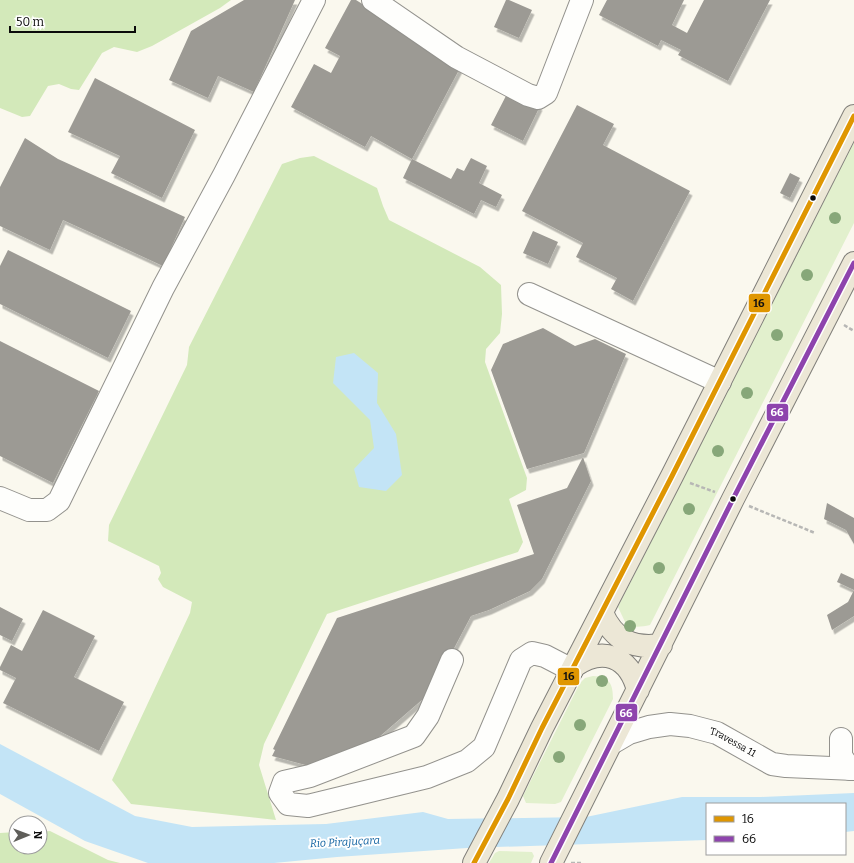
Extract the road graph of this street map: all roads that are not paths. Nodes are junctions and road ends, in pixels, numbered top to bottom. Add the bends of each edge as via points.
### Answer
1 (314, 0) edge
2 (373, 0) edge
3 (582, 0) edge
4 (854, 116) edge
5 (854, 263) edge
6 (529, 294) dead end
7 (720, 382) junction
8 (0, 498) edge
9 (602, 613) junction
10 (661, 645) junction
11 (452, 660) dead end
12 (573, 668) junction
13 (638, 690) junction
14 (841, 739) dead end
15 (612, 743) junction
16 (852, 769) edge
17 (475, 863) edge
18 (551, 863) edge

1 - 8 lane via 163,288 59,500 48,510 29,510
2 - 3 lane via 456,57 538,98 546,93
4 - 7 main road
5 - 10 main road
6 - 7 lane
7 - 9 main road
9 - 10 main road via 615,634 625,641 648,647
9 - 12 main road
10 - 13 main road
11 - 12 lane via 428,716 414,736 310,776 284,782 280,793 288,804 308,806 427,777 467,761 484,747 521,660 532,653
12 - 13 main road via 584,659 595,656 619,660 635,678
12 - 17 main road
13 - 15 main road
14 - 16 lane via 841,756
15 - 16 lane, Travessa 11 via 629,733 649,727 670,724 690,726 717,733 772,764
15 - 18 main road

